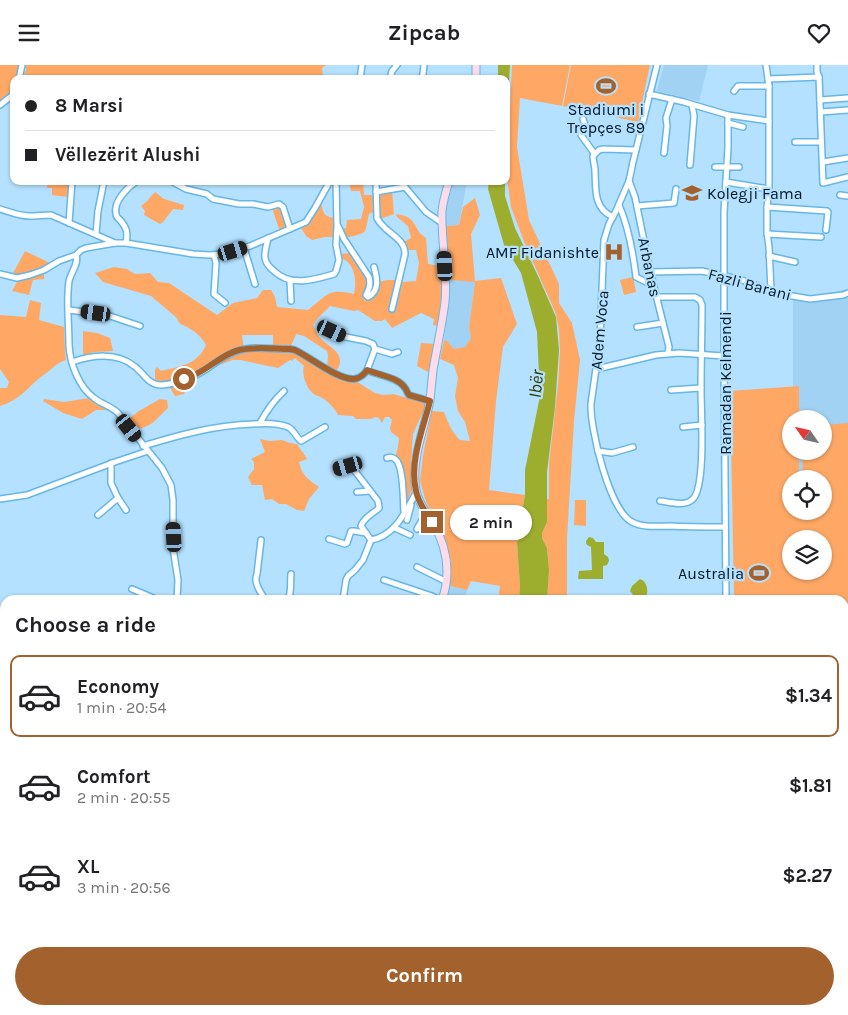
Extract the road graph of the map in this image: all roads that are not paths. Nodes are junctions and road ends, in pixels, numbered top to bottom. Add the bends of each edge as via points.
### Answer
1 (656, 65) edge
2 (766, 65) edge
3 (819, 65) edge
4 (819, 76) junction
5 (768, 79) junction
6 (769, 86) junction
7 (734, 91) dead end
8 (649, 94) junction
9 (848, 98) edge
10 (672, 99) junction
11 (820, 100) junction
12 (692, 105) junction
13 (848, 110) edge
14 (821, 112) junction
15 (728, 115) junction
16 (582, 119) dead end
17 (769, 121) junction
18 (728, 123) junction
19 (743, 127) dead end
20 (795, 142) dead end
21 (821, 142) junction
22 (636, 150) junction
23 (594, 153) junction
24 (664, 153) dead end
25 (848, 158) edge
26 (823, 163) junction
27 (690, 165) dead end
28 (715, 167) dead end
29 (727, 167) junction
30 (739, 167) dead end
31 (848, 177) edge
32 (629, 181) junction
33 (726, 182) junction
34 (72, 185) edge
35 (103, 185) edge
36 (131, 185) edge
37 (178, 185) edge
38 (328, 185) edge
39 (336, 185) edge
40 (376, 185) edge
41 (401, 185) edge
42 (406, 185) edge
43 (448, 185) edge
44 (676, 189) dead end
45 (769, 189) junction
46 (376, 192) junction
47 (840, 195) dead end
48 (848, 196) edge
49 (619, 205) junction
50 (637, 206) junction
51 (766, 207) junction
52 (0, 209) edge
53 (613, 217) junction
54 (69, 223) junction
55 (442, 223) junction
56 (337, 226) junction
57 (290, 229) junction
58 (826, 229) dead end
59 (767, 233) junction
60 (96, 234) junction
61 (821, 237) dead end
62 (268, 239) junction
63 (115, 243) junction
64 (126, 243) junction
65 (244, 247) junction
66 (76, 255) junction
67 (214, 255) junction
68 (769, 256) junction
69 (795, 262) dead end
70 (374, 267) dead end
71 (651, 272) junction
72 (0, 274) edge
73 (725, 275) junction
74 (290, 281) junction
75 (255, 284) dead end
76 (654, 286) junction
77 (771, 291) junction
78 (848, 293) edge
79 (657, 297) junction
80 (291, 301) dead end
81 (225, 303) dead end
82 (392, 309) dead end
83 (69, 310) junction
84 (663, 323) junction
85 (140, 325) dead end
86 (637, 327) dead end
87 (332, 331) dead end
88 (375, 349) junction
89 (398, 352) dead end
90 (668, 353) junction
91 (702, 354) junction
92 (724, 356) junction
93 (72, 362) junction
94 (597, 369) junction
95 (367, 370) junction
96 (701, 388) junction
97 (671, 390) dead end
98 (284, 391) dead end
99 (430, 401) junction
100 (260, 423) junction
101 (702, 425) junction
102 (325, 427) dead end
103 (683, 427) dead end
104 (143, 446) junction
105 (633, 447) dead end
106 (148, 451) junction
107 (599, 454) junction
108 (387, 458) dead end
109 (111, 463) junction
110 (338, 469) dead end
111 (357, 491) dead end
112 (370, 491) junction
113 (414, 496) junction
114 (118, 498) junction
115 (0, 499) edge
116 (660, 501) dead end
117 (126, 510) dead end
118 (404, 512) junction
119 (426, 513) junction
120 (98, 515) dead end
121 (407, 520) dead end
122 (725, 527) junction
123 (395, 528) junction
124 (417, 529) dead end
125 (366, 533) junction
126 (410, 535) dead end
127 (329, 539) dead end
128 (261, 540) dead end
129 (371, 540) junction
130 (418, 567) dead end
131 (291, 573) dead end
132 (384, 580) dead end
133 (447, 582) junction
134 (132, 589) dead end
135 (146, 595) edge
136 (177, 595) edge
137 (262, 595) edge
138 (289, 595) edge
139 (344, 595) edge
140 (429, 595) edge
141 (443, 595) edge
142 (726, 595) edge

1 - 8 street, Adem Voca
2 - 5 street
3 - 4 street
4 - 5 street
4 - 11 street
5 - 6 street
6 - 7 street via 738,86
6 - 17 street
8 - 10 street
8 - 22 street, Adem Voca
9 - 11 street
10 - 12 street
10 - 24 street via 666,118
11 - 14 street
12 - 15 street
12 - 27 street
13 - 14 street
14 - 21 street
15 - 17 street
15 - 18 street, Ramadan Kelmendi
16 - 23 street via 585,125 581,135
17 - 45 street
18 - 19 street
18 - 29 street, Ramadan Kelmendi
20 - 21 street
21 - 26 street
22 - 23 street via 609,148
22 - 32 street, Adem Voca
23 - 53 street via 595,193 604,212
25 - 26 street
26 - 31 street via 823,183
28 - 29 street
29 - 30 street
29 - 33 street, Ramadan Kelmendi
32 - 49 street, Adem Voca
32 - 50 street, Arbanas
33 - 45 street
33 - 73 street, Ramadan Kelmendi
34 - 54 street
35 - 60 street
36 - 64 street via 118,201 115,212 128,233
37 - 57 street via 213,199 268,207 281,205
38 - 57 street via 306,222
39 - 56 street
40 - 46 street
41 - 46 street
42 - 55 street via 426,212
43 - 55 main road
44 - 50 street via 674,203
45 - 51 street
46 - 82 street via 377,218 405,250
47 - 48 street
49 - 53 street, Adem Voca
49 - 76 street via 632,247 636,277
50 - 71 street, Arbanas
51 - 58 street via 827,211
51 - 59 street
52 - 54 street via 30,216 51,215
53 - 94 street, Adem Voca via 604,240
54 - 60 street
55 - 99 main road via 445,301
56 - 70 street via 369,277 368,297 377,286
56 - 74 street via 339,260 336,271 309,280
57 - 62 street
59 - 61 street
59 - 68 street
60 - 63 street
62 - 65 street
62 - 74 street via 264,255 266,263 278,276
63 - 64 street
63 - 66 street via 86,248
64 - 67 street
65 - 67 street
65 - 75 street
66 - 72 street via 18,278
66 - 83 street via 78,258 68,288
67 - 81 street via 214,294
68 - 69 street
68 - 77 street
71 - 73 street, Fazli Barani via 702,271
71 - 76 street, Arbanas
73 - 77 street, Fazli Barani
73 - 92 street, Ramadan Kelmendi
74 - 80 street
76 - 79 street, Arbanas
77 - 78 street, Fazli Barani via 810,299
79 - 84 street, Arbanas
79 - 91 street via 691,296 700,300
83 - 85 street via 107,315
83 - 93 street
84 - 86 street
84 - 90 street, Arbanas
87 - 88 street via 370,343
88 - 89 street via 392,354
88 - 95 street
90 - 91 street
90 - 94 street
91 - 92 street
91 - 96 street
92 - 122 street, Ramadan Kelmendi
93 - 95 street via 84,357 114,357 129,362 151,382 161,385 193,377 239,350 259,347 295,350 351,379 361,377
93 - 104 street via 86,391 114,410
94 - 107 street, Adem Voca via 590,413
95 - 99 street via 394,379 412,397
96 - 97 street
96 - 101 street
98 - 100 street via 274,399
99 - 113 main road via 416,453
100 - 102 street via 288,427 301,441
100 - 104 street via 213,427
101 - 103 street
101 - 116 street via 702,455 695,498 681,504
104 - 106 street
105 - 107 street
106 - 109 street
106 - 136 street via 171,485
107 - 122 street, Adem Voca via 616,503 632,522 646,526
108 - 118 street via 396,459 401,469
109 - 114 street via 110,483
109 - 115 street via 27,495
110 - 112 street via 351,466
111 - 112 street
112 - 125 street via 379,508 362,524
113 - 118 street
113 - 119 main road
113 - 121 street
114 - 117 street
114 - 120 street
118 - 123 street
119 - 124 street
119 - 133 main road via 442,541
122 - 142 street, Ramadan Kelmendi
123 - 126 street
123 - 129 street
125 - 127 street via 351,531 344,544
125 - 129 street
128 - 137 street via 255,578
129 - 139 street via 363,560 346,580
130 - 133 street
131 - 138 street
132 - 140 street
133 - 141 main road
134 - 135 street

